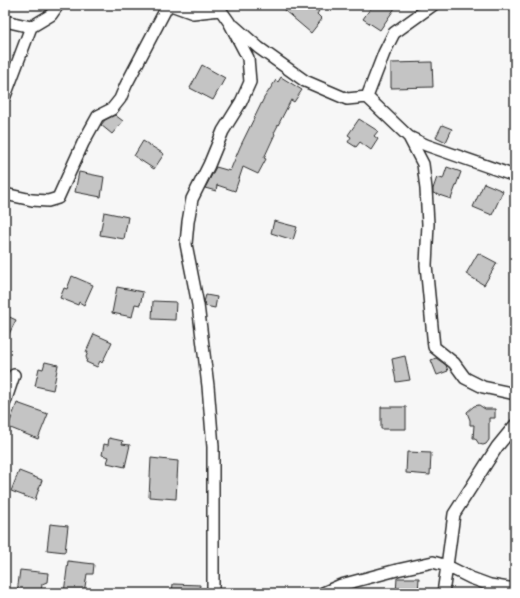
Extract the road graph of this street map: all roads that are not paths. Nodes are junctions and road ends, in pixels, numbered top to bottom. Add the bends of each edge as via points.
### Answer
1 (58, 5) edge
2 (168, 5) edge
3 (171, 5) edge
4 (432, 5) edge
5 (219, 7) edge
6 (5, 21) edge
7 (229, 22) junction
8 (31, 27) junction
9 (5, 96) edge
10 (367, 97) junction
11 (409, 137) junction
12 (515, 176) edge
13 (5, 194) edge
14 (14, 374) dead end
15 (515, 394) edge
16 (5, 402) edge
17 (515, 426) edge
18 (447, 566) junction
19 (515, 589) edge
20 (213, 593) edge
21 (323, 593) edge
22 (443, 593) edge

1 - 8 street via 51,15
2 - 13 street via 120,100 112,109 98,116 58,198 48,201 32,200
3 - 5 street via 193,13
4 - 10 street via 394,33
5 - 7 street
6 - 8 street
7 - 10 street via 259,48 305,81 347,99
7 - 20 street via 248,58 250,82 223,131 192,199 186,244 198,305 213,447
8 - 9 street
10 - 11 street
11 - 12 street
11 - 15 street via 423,164 426,189 426,265 434,347 454,363 465,378 483,387
14 - 16 street
17 - 18 street via 497,447 454,514
18 - 19 street via 490,585
18 - 21 street via 433,562 341,585
18 - 22 street

